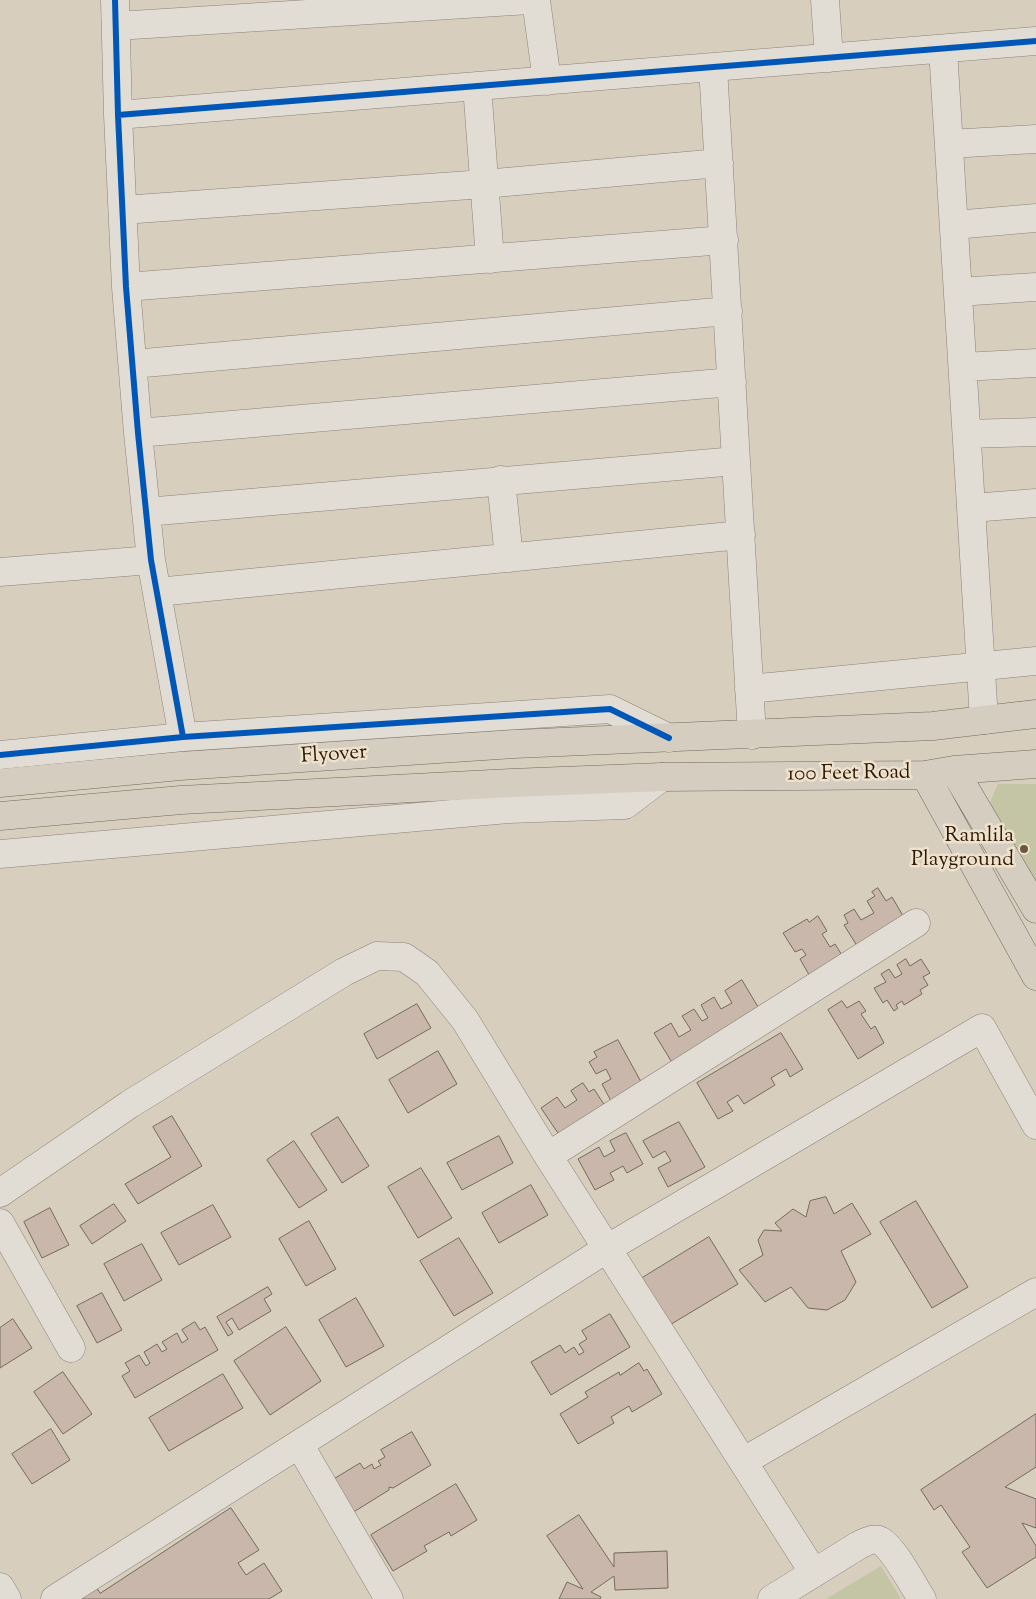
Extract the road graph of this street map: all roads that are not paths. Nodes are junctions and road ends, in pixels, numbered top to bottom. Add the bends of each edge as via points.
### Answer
1 (529, 0) edge
2 (536, 0) edge
3 (825, 0) edge
4 (115, 13) edge
5 (1036, 42) edge
6 (943, 49) junction
7 (829, 58) junction
8 (713, 67) junction
9 (547, 81) junction
10 (477, 86) junction
11 (118, 115) junction
12 (1036, 139) edge
13 (949, 144) junction
14 (719, 163) junction
15 (484, 184) junction
16 (123, 210) junction
17 (1036, 218) edge
18 (954, 225) junction
19 (724, 240) junction
20 (490, 259) junction
21 (126, 287) junction
22 (1036, 287) edge
23 (958, 292) junction
24 (728, 311) junction
25 (1036, 363) edge
26 (133, 364) junction
27 (962, 367) junction
28 (732, 382) junction
29 (1036, 432) edge
30 (138, 434) junction
31 (967, 434) junction
32 (736, 461) junction
33 (501, 480) junction
34 (1036, 503) edge
35 (972, 508) junction
36 (146, 512) junction
37 (741, 535) junction
38 (509, 558) junction
39 (151, 560) junction
40 (0, 572) edge
41 (157, 592) junction
42 (1036, 660) edge
43 (982, 665) junction
44 (749, 689) junction
45 (1036, 714) edge
46 (984, 720) junction
47 (752, 735) junction
48 (184, 737) junction
49 (669, 738) junction
50 (0, 755) edge
51 (1036, 764) edge
52 (954, 770) junction
53 (925, 774) junction
54 (662, 777) junction
55 (0, 783) edge
56 (0, 816) edge
57 (0, 854) edge
58 (1036, 909) edge
59 (916, 923) dead end
60 (1036, 976) edge
61 (1036, 1125) edge
62 (548, 1156) junction
63 (0, 1193) edge
64 (0, 1223) edge
65 (608, 1248) junction
66 (1036, 1292) edge
67 (71, 1348) dead end
68 (299, 1444) junction
69 (744, 1461) junction
70 (814, 1572) junction
71 (0, 1587) edge
72 (7, 1599) edge
73 (56, 1599) edge
74 (389, 1599) edge
75 (772, 1599) edge
76 (922, 1599) edge

1 - 4 street
2 - 9 street
3 - 7 street
4 - 11 street
5 - 6 street
6 - 7 street
6 - 13 street
7 - 8 street
8 - 9 street
8 - 14 street
9 - 10 street
10 - 11 street
10 - 15 street
11 - 16 street
12 - 13 street
13 - 18 street
14 - 15 street
14 - 19 street
15 - 16 street
15 - 20 street
16 - 21 street
17 - 18 street
18 - 23 street
19 - 20 street
19 - 24 street
20 - 21 street
21 - 26 street
22 - 23 street
23 - 27 street
24 - 26 street
24 - 28 street
25 - 27 street
26 - 30 street
27 - 31 street
28 - 30 street
28 - 32 street
29 - 31 street
30 - 36 street
31 - 35 street
32 - 33 street
32 - 37 street
33 - 36 street
33 - 38 street
34 - 35 street
35 - 43 street
36 - 39 street
37 - 38 street
37 - 44 street
38 - 41 street
39 - 40 street
39 - 41 street
41 - 48 street
42 - 43 street
43 - 44 street
43 - 46 street
44 - 47 street
45 - 46 main road, 100 Feet Road
46 - 47 main road, 100 Feet Road via 933,726
47 - 49 main road, 100 Feet Road
48 - 49 street via 610,709
48 - 50 street
49 - 55 main road, Flyover via 514,744 180,766
51 - 52 main road, 100 Feet Road
52 - 53 main road, 100 Feet Road
52 - 58 main road
53 - 54 main road, 100 Feet Road
53 - 60 main road
54 - 56 main road, Flyover via 181,800
54 - 57 street via 625,805 508,809
59 - 62 street
61 - 65 street via 982,1028
62 - 63 street via 465,1020 427,973 404,957 378,956 344,972 130,1104
62 - 65 street
64 - 67 street
65 - 68 street
65 - 69 street
66 - 69 street
68 - 73 street
68 - 74 street
69 - 70 street
70 - 75 street
70 - 76 street via 859,1545 871,1540 881,1541 891,1550
71 - 72 street

